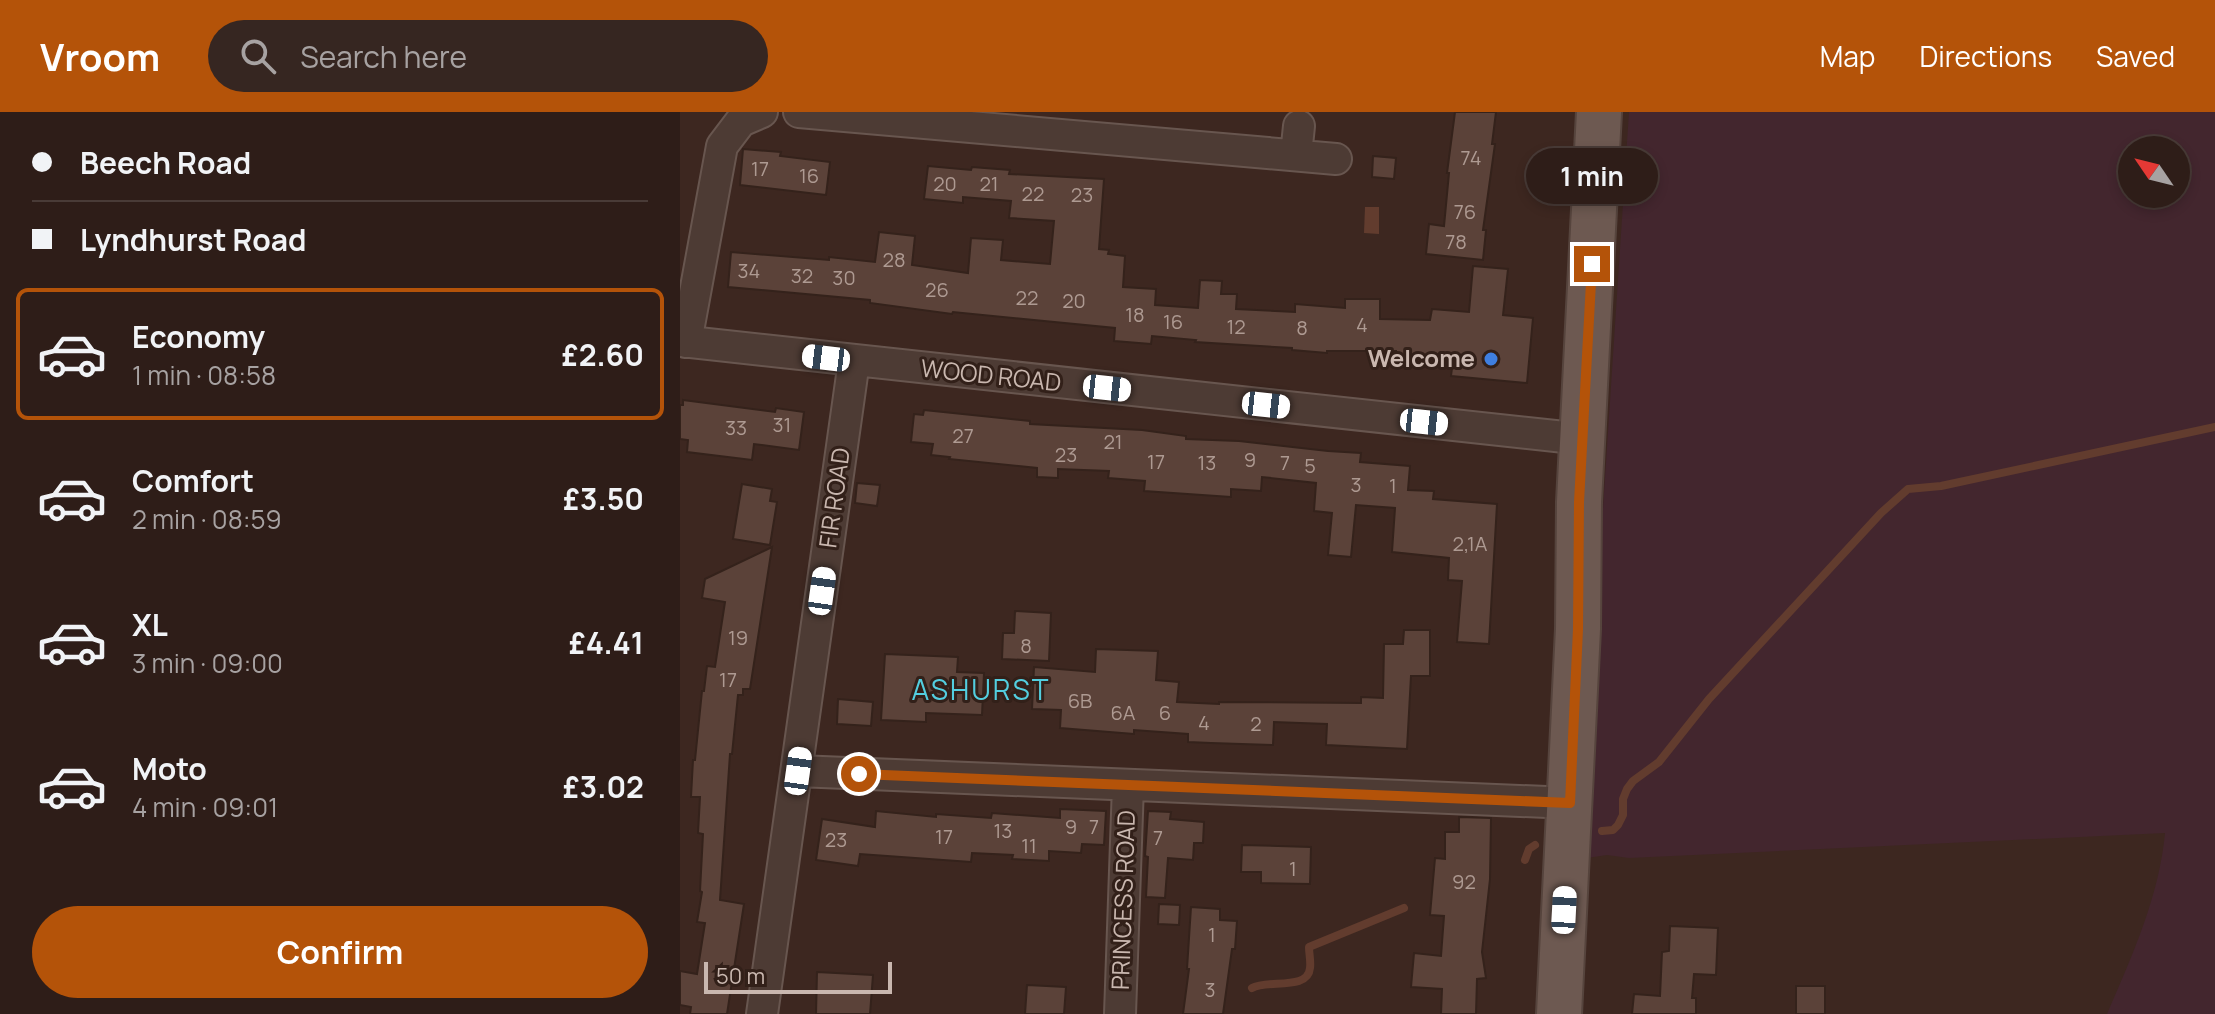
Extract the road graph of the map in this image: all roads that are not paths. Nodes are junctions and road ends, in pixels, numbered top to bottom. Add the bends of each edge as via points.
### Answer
1 (762, 112) edge
2 (799, 112) edge
3 (1599, 112) edge
4 (1336, 159) dead end
5 (683, 342) edge
6 (854, 361) junction
7 (1583, 439) junction
8 (798, 771) junction
9 (1128, 785) junction
10 (1570, 803) junction
11 (762, 1014) edge
12 (1120, 1014) edge
13 (1559, 1014) edge

1 - 5 street via 741,121 722,146
2 - 4 street via 1298,141
3 - 7 main road
5 - 6 street, WOOD ROAD
6 - 7 street, WOOD ROAD
6 - 8 street, FIR ROAD
7 - 10 main road
8 - 9 street
8 - 11 street, FIR ROAD
9 - 10 street
9 - 12 street, PRINCESS ROAD
10 - 13 main road

